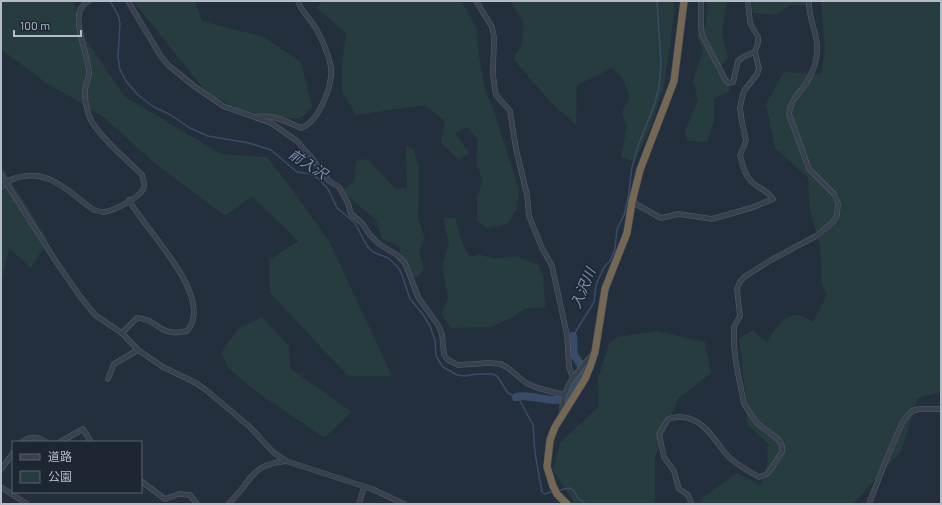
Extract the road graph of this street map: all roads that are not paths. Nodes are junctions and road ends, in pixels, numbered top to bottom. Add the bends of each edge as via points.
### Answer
1 (89, 1) edge
2 (128, 1) edge
3 (298, 1) edge
4 (476, 1) edge
5 (684, 1) edge
6 (701, 1) edge
7 (748, 1) edge
8 (809, 1) edge
9 (755, 52) junction
10 (253, 117) junction
11 (1, 175) edge
12 (6, 182) junction
13 (1, 187) edge
14 (129, 200) junction
15 (632, 202) junction
16 (122, 333) junction
17 (138, 350) junction
18 (595, 352) junction
19 (575, 376) junction
20 (108, 378) dead end
21 (564, 395) junction
22 (941, 409) edge
23 (563, 415) junction
24 (23, 441) edge
25 (44, 441) edge
26 (62, 441) edge
27 (90, 441) edge
28 (12, 454) edge
29 (286, 462) junction
30 (1, 470) edge
31 (142, 482) edge
32 (364, 486) junction
33 (1, 487) edge
34 (27, 504) edge
35 (197, 504) edge
36 (228, 504) edge
37 (359, 504) edge
38 (404, 504) edge
39 (567, 504) edge
40 (692, 504) edge
41 (869, 504) edge

1 - 14 street via 82,4 78,12 89,73 84,93 85,102 95,127 142,175 144,188 140,195
2 - 10 street via 168,65 223,106
3 - 10 street via 325,45 332,75 327,94 313,120 302,128 266,115
4 - 19 street via 492,27 496,95 510,111 516,149 528,195 529,216 552,266 567,335 569,367
5 - 15 highway via 674,81 640,170
6 - 9 street via 702,35 726,81 733,82 738,62
7 - 9 street via 750,23 758,37
8 - 40 street via 817,35 816,60 807,82 792,103 789,114 809,169 834,194 838,202 837,215 833,222 816,236 744,277 737,289 740,316 734,327 736,363 744,404 757,424 779,440 782,452 767,474 760,477 747,471 728,455 695,420 680,417 668,419 659,434 664,457 674,471 679,489 688,495
9 - 15 street via 759,69 744,91 741,103 746,141 740,155 746,175 773,199 712,219 679,214 661,218
10 - 21 street via 271,123 297,141 329,181 339,187 351,214 362,223 370,236 405,263 418,297 442,334 444,355 448,360 458,365 501,364 526,383
11 - 12 street
12 - 13 street
12 - 14 street via 23,175 43,176 100,212 111,210
12 - 16 street via 79,295 95,315
14 - 16 street via 183,278 195,310 190,327 186,331 170,333 148,320 137,318
15 - 18 highway via 627,234 605,289
16 - 17 street
17 - 20 street via 114,364
17 - 29 street via 206,390
18 - 19 street
18 - 23 highway via 585,379
19 - 21 street
21 - 23 street
22 - 41 street via 912,411 903,421
23 - 39 highway via 550,440 547,467 552,486
24 - 25 street via 33,437
26 - 27 street via 83,429
28 - 30 street
29 - 32 street
29 - 36 street via 261,467
31 - 35 street via 165,499 179,494 190,495
32 - 37 street
32 - 38 street
33 - 34 street

